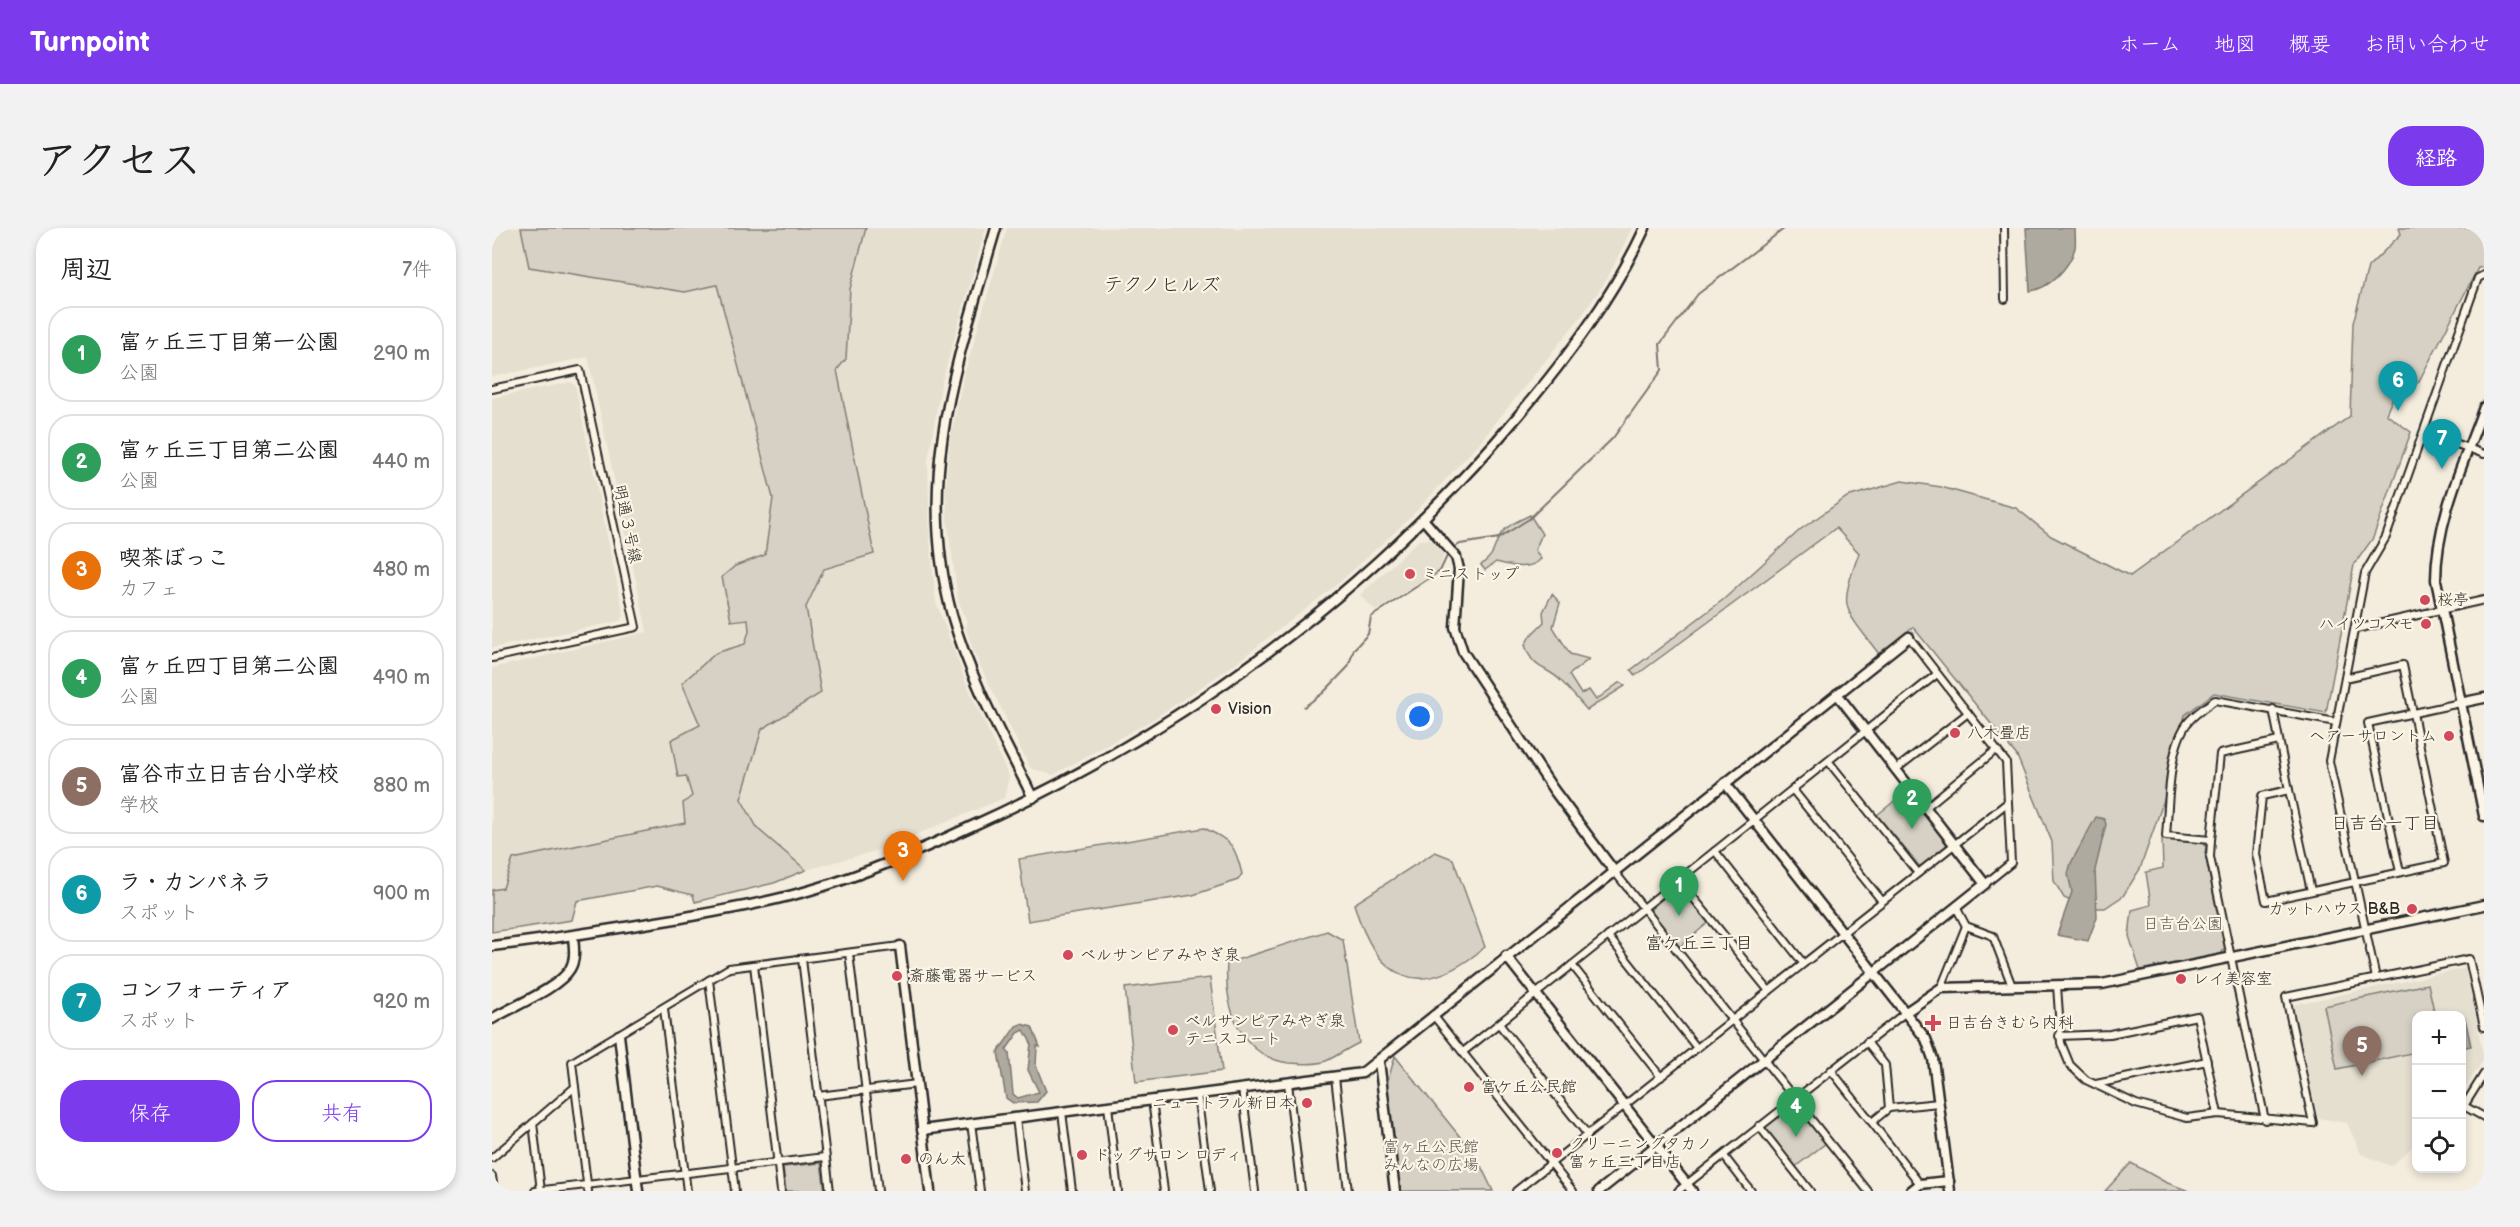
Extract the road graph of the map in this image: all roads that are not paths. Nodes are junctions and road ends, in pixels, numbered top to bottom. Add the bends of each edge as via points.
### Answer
1 (996, 228) edge
2 (1645, 228) edge
3 (2004, 228) edge
4 (2484, 275) edge
5 (2005, 299) dead end
6 (492, 389) edge
7 (2484, 407) edge
8 (2424, 432) junction
9 (2469, 449) junction
10 (2484, 454) edge
11 (1423, 519) junction
12 (2484, 600) edge
13 (2441, 610) junction
14 (2355, 629) junction
15 (1909, 637) joint
16 (492, 658) edge
17 (1937, 674) junction
18 (2345, 678) junction
19 (1837, 694) junction
20 (2484, 698) edge
21 (2460, 703) junction
22 (2273, 710) junction
23 (1968, 712) junction
24 (2413, 713) junction
25 (2336, 722) junction
26 (1866, 732) junction
27 (2279, 741) junction
28 (1996, 750) junction
29 (1829, 762) junction
30 (1896, 770) junction
31 (1725, 783) junction
32 (1793, 790) junction
33 (2289, 790) junction
34 (1032, 798) junction
35 (2007, 803) junction
36 (1925, 808) junction
37 (2484, 816) edge
38 (1754, 820) junction
39 (2211, 840) junction
40 (1954, 845) junction
41 (1715, 851) junction
42 (1614, 871) junction
43 (2400, 872) junction
44 (1918, 873) junction
45 (1679, 880) junction
46 (2355, 881) junction
47 (1985, 884) junction
48 (2311, 891) junction
49 (1882, 901) junction
50 (2484, 905) edge
51 (1956, 907) junction
52 (1643, 909) junction
53 (1966, 926) junction
54 (2365, 930) junction
55 (1842, 933) junction
56 (1608, 936) junction
57 (573, 937) junction
58 (492, 946) edge
59 (900, 946) joint
60 (849, 953) junction
61 (1506, 956) junction
62 (2231, 958) junction
63 (802, 959) junction
64 (1803, 963) junction
65 (754, 965) junction
66 (1572, 965) junction
67 (1874, 972) junction
68 (2376, 978) junction
69 (709, 980) junction
70 (2012, 986) junction
71 (2057, 986) junction
72 (1941, 988) junction
73 (1768, 992) junction
74 (1535, 994) junction
75 (2482, 1006) edge
76 (664, 1009) junction
77 (1906, 1012) junction
78 (1433, 1015) junction
79 (492, 1019) edge
80 (1733, 1020) junction
81 (1499, 1024) junction
82 (2484, 1027) edge
83 (619, 1035) junction
84 (2060, 1036) junction
85 (1868, 1042) junction
86 (1697, 1048) junction
87 (1463, 1052) junction
88 (1763, 1059) junction
89 (1379, 1061) junction
90 (2207, 1061) junction
91 (1831, 1070) junction
92 (2484, 1074) edge
93 (1335, 1077) junction
94 (1661, 1077) junction
95 (1288, 1083) junction
96 (917, 1084) junction
97 (2094, 1084) junction
98 (575, 1087) junction
99 (1242, 1088) junction
100 (866, 1090) junction
101 (1197, 1094) junction
102 (818, 1096) junction
103 (1795, 1099) junction
104 (1152, 1100) junction
105 (1939, 1103) junction
106 (1108, 1106) junction
107 (1624, 1107) junction
108 (1889, 1108) junction
109 (1062, 1112) junction
110 (2218, 1114) junction
111 (2484, 1117) edge
112 (1016, 1118) junction
113 (2265, 1120) junction
114 (1872, 1122) junction
115 (533, 1123) junction
116 (971, 1123) junction
117 (1759, 1126) junction
118 (922, 1130) junction
119 (1588, 1135) junction
120 (1656, 1146) junction
121 (1724, 1156) junction
122 (825, 1157) junction
123 (492, 1158) edge
124 (778, 1163) junction
125 (1552, 1164) junction
126 (732, 1169) junction
127 (684, 1174) junction
128 (492, 1176) edge
129 (637, 1180) junction
130 (1920, 1184) junction
131 (1949, 1186) edge
132 (1690, 1187) edge
133 (588, 1188) edge
134 (494, 1191) edge
135 (536, 1191) edge
136 (541, 1191) edge
137 (638, 1191) edge
138 (687, 1191) edge
139 (735, 1191) edge
140 (781, 1191) edge
141 (830, 1191) edge
142 (878, 1191) edge
143 (930, 1191) edge
144 (980, 1191) edge
145 (1025, 1191) edge
146 (1072, 1191) edge
147 (1118, 1191) edge
148 (1164, 1191) edge
149 (1210, 1191) edge
150 (1255, 1191) edge
151 (1301, 1191) edge
152 (1347, 1191) edge
153 (1395, 1191) edge
154 (1516, 1191) edge
155 (1573, 1191) edge
156 (1599, 1191) edge
157 (1678, 1191) edge
158 (1751, 1191) edge
159 (1810, 1191) edge
160 (1868, 1191) edge
161 (1911, 1191) edge

1 - 34 street via 944,419 937,488 938,532 958,634
2 - 11 street via 1620,278 1547,381 1491,448
3 - 5 street
4 - 8 street via 2478,278
6 - 16 street, 明通３号線 via 580,370 636,627
7 - 9 street
8 - 9 street
8 - 14 street via 2386,537 2365,573
9 - 10 street
9 - 13 street via 2439,543 2436,579
11 - 34 street via 1308,623 1246,670 1164,726
11 - 42 street via 1456,557 1459,569 1455,627 1463,652 1547,780
12 - 13 street
13 - 14 street
13 - 21 street
14 - 18 street
15 - 17 street
15 - 19 street
17 - 23 street
17 - 26 street
18 - 24 street via 2403,665
18 - 25 street
19 - 26 street
19 - 31 street
20 - 21 street
21 - 24 street
21 - 37 street
22 - 25 street
22 - 27 street
22 - 39 street via 2215,700 2189,721 2172,772 2166,836
23 - 28 street
23 - 30 street
24 - 43 street via 2444,863
24 - 43 street via 2368,723
25 - 46 street via 2329,761
26 - 29 street
26 - 30 street
27 - 33 street
27 - 39 street via 2220,754
28 - 35 street via 2006,762
28 - 36 street
29 - 32 street
29 - 44 street
30 - 36 street
31 - 38 street
31 - 42 street
32 - 38 street
32 - 49 street
33 - 48 street
33 - 48 street via 2262,796 2258,866 2266,900
34 - 57 street via 902,857 821,887 753,905
35 - 40 street
35 - 47 street via 2011,863
36 - 40 street
38 - 41 street
38 - 55 street
39 - 62 street via 2210,857
40 - 44 street
40 - 47 street
41 - 45 street
41 - 64 street
42 - 52 street
42 - 61 street
43 - 46 street
44 - 49 street
45 - 52 street
45 - 73 street
46 - 48 street
46 - 54 street
47 - 51 street
49 - 55 street
50 - 54 street
51 - 53 street
51 - 67 street
52 - 56 street
52 - 80 street
53 - 70 street via 1993,936
53 - 72 street
54 - 62 street
54 - 68 street
55 - 64 street
55 - 67 street
56 - 66 street
56 - 86 street
57 - 58 street
57 - 79 street via 571,967 562,980
59 - 60 street
59 - 96 street
60 - 63 street
60 - 100 street
61 - 74 street
61 - 78 street
62 - 71 street via 2102,984
62 - 113 street
63 - 65 street
63 - 102 street
64 - 73 street
65 - 69 street via 729,969
65 - 124 street
66 - 74 street
66 - 94 street
67 - 77 street
67 - 88 street
68 - 75 street via 2469,959
68 - 113 street via 2286,997 2313,1123
69 - 76 street
69 - 126 street
70 - 71 street
70 - 72 street
71 - 84 street
72 - 77 street
73 - 80 street
74 - 81 street
74 - 107 street
75 - 82 street
76 - 83 street
76 - 127 street
77 - 85 street
77 - 105 street via 1929,1045
78 - 87 street
78 - 89 street
80 - 86 street
80 - 88 street
81 - 87 street
81 - 119 street
83 - 98 street via 572,1062
83 - 129 street
84 - 90 street via 2110,1034 2197,1016
84 - 97 street via 2070,1065
85 - 91 street
85 - 108 street via 1885,1065
86 - 94 street
87 - 125 street
88 - 103 street
88 - 120 street
89 - 93 street via 1362,1073
89 - 153 street
90 - 97 street
90 - 110 street
91 - 103 street
91 - 114 street
92 - 111 street via 2463,1106
93 - 95 street
93 - 152 street
94 - 107 street
95 - 99 street
95 - 151 street
96 - 100 street
96 - 118 street
97 - 110 street via 2136,1104 2187,1118
98 - 115 street
98 - 133 street
99 - 101 street
99 - 150 street
100 - 102 street
100 - 142 street
101 - 104 street
101 - 149 street
102 - 122 street
103 - 117 street
103 - 160 street
104 - 106 street
104 - 148 street
105 - 108 street
105 - 131 street
106 - 109 street
106 - 147 street
107 - 119 street
107 - 120 street
108 - 114 street
109 - 112 street
109 - 146 street
110 - 113 street
112 - 116 street
112 - 145 street
114 - 130 street
115 - 123 street
115 - 136 street
116 - 118 street
116 - 144 street
117 - 121 street
117 - 159 street
118 - 143 street
119 - 125 street
120 - 132 street
120 - 156 street
121 - 132 street
121 - 158 street
122 - 124 street
122 - 141 street
124 - 126 street
124 - 140 street
125 - 154 street
125 - 155 street
126 - 127 street
126 - 139 street
127 - 129 street
127 - 138 street
128 - 134 street
129 - 133 street
129 - 137 street
130 - 131 street
130 - 161 street
132 - 157 street
133 - 136 street
135 - 136 street

